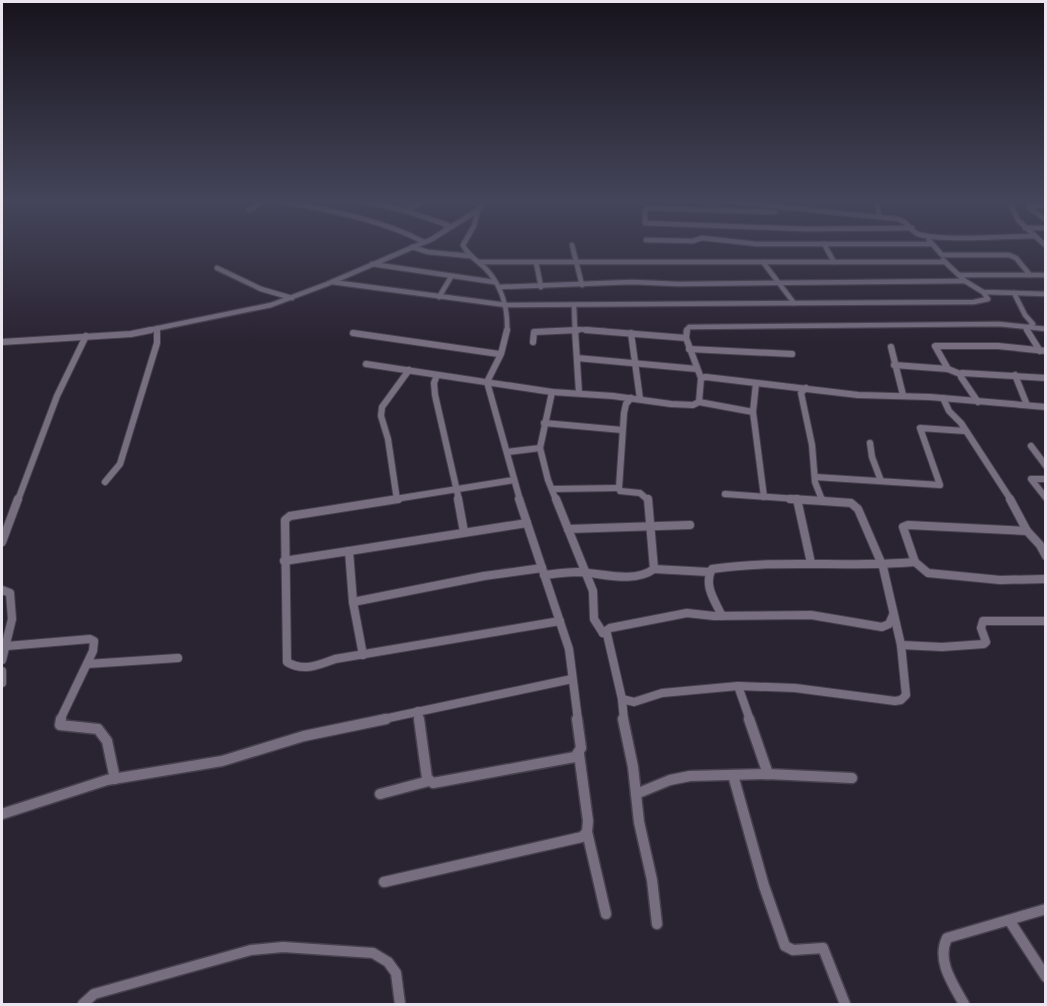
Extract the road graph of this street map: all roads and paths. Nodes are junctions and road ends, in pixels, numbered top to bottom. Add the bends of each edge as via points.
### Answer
1 (410, 248) edge
2 (415, 248) edge
3 (465, 248) edge
4 (573, 248) edge
5 (826, 248) edge
6 (935, 248) edge
7 (942, 255) junction
8 (470, 256) junction
9 (576, 261) junction
10 (479, 262) junction
11 (536, 262) junction
12 (763, 262) junction
13 (834, 262) junction
14 (945, 262) junction
15 (370, 264) junction
16 (217, 268) dead end
17 (1046, 274) edge
18 (959, 275) junction
19 (1030, 275) junction
20 (451, 277) junction
21 (965, 281) junction
22 (332, 282) junction
23 (776, 283) junction
24 (497, 285) junction
25 (582, 285) junction
26 (541, 287) junction
27 (982, 292) junction
28 (1014, 293) junction
29 (1046, 294) edge
30 (439, 297) junction
31 (292, 298) junction
32 (794, 303) junction
33 (506, 305) junction
34 (573, 306) junction
35 (1030, 327) junction
36 (156, 328) junction
37 (1046, 329) edge
38 (576, 330) junction
39 (353, 333) dead end
40 (631, 333) junction
41 (86, 336) junction
42 (686, 338) junction
43 (2, 342) edge
44 (533, 342) dead end
45 (891, 347) dead end
46 (689, 349) junction
47 (1043, 351) edge
48 (499, 354) junction
49 (792, 354) dead end
50 (577, 358) junction
51 (635, 363) junction
52 (366, 364) dead end
53 (894, 365) junction
54 (697, 369) junction
55 (948, 369) junction
56 (409, 370) junction
57 (960, 374) junction
58 (437, 375) junction
59 (1014, 375) junction
60 (701, 378) junction
61 (1046, 378) edge
62 (487, 382) junction
63 (756, 383) junction
64 (806, 388) junction
65 (552, 392) junction
66 (579, 393) junction
67 (903, 395) junction
68 (631, 398) junction
69 (943, 398) junction
70 (640, 399) junction
71 (699, 402) junction
72 (978, 402) junction
73 (1027, 405) junction
74 (1046, 407) edge
75 (753, 412) junction
76 (544, 423) junction
77 (622, 430) junction
78 (965, 430) junction
79 (870, 443) dead end
80 (1031, 446) dead end
81 (540, 448) junction
82 (507, 452) junction
83 (1046, 466) edge
84 (815, 477) junction
85 (1046, 479) edge
86 (514, 480) junction
87 (881, 481) junction
88 (105, 482) dead end
89 (619, 488) junction
90 (552, 489) junction
91 (457, 490) junction
92 (725, 494) dead end
93 (764, 497) junction
94 (1046, 498) edge
95 (797, 499) junction
96 (397, 500) junction
97 (823, 501) junction
98 (527, 523) junction
99 (690, 525) dead end
100 (651, 528) junction
101 (568, 529) junction
102 (1027, 531) junction
103 (464, 532) junction
104 (2, 542) edge
105 (349, 552) junction
106 (1046, 556) edge
107 (284, 561) junction
108 (915, 562) junction
109 (811, 563) junction
110 (882, 565) junction
111 (654, 569) junction
112 (543, 572) junction
113 (583, 572) junction
114 (709, 572) junction
115 (1046, 579) edge
116 (2, 590) edge
117 (353, 602) junction
118 (893, 615) junction
119 (722, 616) junction
120 (560, 621) junction
121 (1046, 621) edge
122 (603, 633) junction
123 (901, 645) junction
124 (7, 646) junction
125 (363, 655) junction
126 (178, 658) dead end
127 (2, 660) edge
128 (87, 664) junction
129 (2, 671) edge
130 (572, 679) junction
131 (2, 683) edge
132 (738, 686) junction
133 (622, 699) junction
134 (418, 711) junction
135 (579, 754) junction
136 (768, 774) junction
137 (733, 775) junction
138 (852, 778) dead end
139 (115, 779) junction
140 (429, 782) junction
141 (380, 794) dead end
142 (636, 794) junction
143 (2, 814) edge
144 (587, 832) junction
145 (384, 882) dead end
146 (1046, 909) edge
147 (606, 914) dead end
148 (1009, 920) junction
149 (657, 924) dead end
150 (1046, 977) edge
151 (83, 1005) edge
152 (400, 1005) edge
153 (845, 1005) edge
154 (964, 1005) edge

1 - 15 street
2 - 8 street
3 - 8 street
4 - 9 street
5 - 13 street
6 - 7 street
7 - 14 street
7 - 19 street via 1009,255
8 - 10 street
9 - 11 street
9 - 12 street
9 - 25 street
10 - 11 street
10 - 24 street
11 - 26 street
12 - 13 street
12 - 23 street
13 - 14 street
14 - 18 street
15 - 20 street
15 - 22 street
16 - 31 street via 261,289
17 - 19 street
18 - 19 street
18 - 21 street
20 - 24 street
20 - 30 street
21 - 23 street
21 - 27 street
22 - 30 street
22 - 31 street
23 - 25 street
23 - 32 street
24 - 26 street
24 - 33 street
25 - 26 street
27 - 28 street
27 - 32 street via 988,299 974,302
28 - 29 street
28 - 35 street via 1033,324
30 - 33 street
31 - 36 street
32 - 34 street
33 - 34 street
33 - 48 street via 509,324
34 - 38 street
35 - 37 street
35 - 42 street via 698,326 689,327
35 - 47 street via 1026,329
36 - 41 street via 131,334
36 - 88 street via 157,343 124,453
38 - 40 street
38 - 44 street via 534,332
38 - 50 street
39 - 48 street
40 - 42 street
40 - 51 street
41 - 43 street
41 - 104 street via 57,396
42 - 46 street
45 - 53 street
46 - 49 street
46 - 54 street
47 - 55 street via 935,346
48 - 62 street
50 - 51 street
50 - 66 street
51 - 54 street
51 - 70 street
52 - 56 street
53 - 55 street
53 - 67 street
54 - 60 street
55 - 57 street
56 - 58 street
56 - 96 street via 382,407 381,416
57 - 59 street
57 - 72 street
58 - 62 street
58 - 91 street via 435,395
59 - 61 street
59 - 73 street
60 - 63 street
60 - 71 street
62 - 65 street
62 - 82 street
63 - 64 street
63 - 75 street
64 - 67 street via 858,395
64 - 84 street via 801,393
65 - 66 street
65 - 76 street
66 - 68 street
67 - 69 street
68 - 70 street
68 - 77 street via 626,404
69 - 72 street
69 - 78 street
70 - 71 street via 671,404
71 - 75 street
72 - 73 street
73 - 74 street
75 - 93 street
76 - 77 street
76 - 81 street
77 - 89 street
78 - 87 street via 920,428 940,485
78 - 102 street
79 - 87 street
80 - 83 street
81 - 82 street
81 - 90 street
82 - 86 street
84 - 87 street
84 - 97 street
85 - 94 street via 1032,479
86 - 91 street
86 - 98 street
89 - 90 street
89 - 100 street via 648,498
90 - 101 street
91 - 96 street
91 - 103 street
92 - 93 street
93 - 95 street
95 - 97 street
95 - 109 street
96 - 107 street via 290,516 285,520
97 - 110 street via 851,503 858,509
98 - 103 street
98 - 112 street
99 - 100 street
100 - 101 street
100 - 111 street
101 - 113 street
102 - 106 street
102 - 108 street via 908,525 903,527
103 - 105 street
105 - 107 street
105 - 117 street
107 - 125 street via 287,662 294,668 306,668
108 - 110 street
108 - 115 street via 928,573 1000,580
109 - 110 street
109 - 114 street via 740,565
110 - 118 street
111 - 113 street via 648,574 634,575
111 - 114 street
112 - 113 street
112 - 117 street via 484,576
112 - 120 street
113 - 122 street via 593,591 594,619
114 - 119 street via 708,583
116 - 124 street via 10,593 12,604
117 - 125 street
118 - 119 street via 889,624 882,627 811,615
118 - 123 street
119 - 122 street via 687,612 610,628
120 - 125 street
120 - 130 street via 569,649
121 - 123 street via 983,621 984,644
122 - 133 street via 608,634
123 - 132 street via 906,695 901,700
124 - 127 street
124 - 128 street via 90,639 94,641 93,651
126 - 128 street
128 - 139 street via 60,725 98,729 107,741
129 - 131 street
130 - 134 street
130 - 135 street
132 - 133 street via 662,693 634,702
132 - 136 street
133 - 142 street
134 - 139 street via 304,736 222,761
134 - 140 street
135 - 140 street
135 - 144 street
136 - 137 street
136 - 138 street
137 - 142 street via 690,776
137 - 153 street via 785,946 793,950 823,948
139 - 143 street
140 - 141 street
142 - 149 street
144 - 145 street via 575,840
144 - 147 street
146 - 148 street
148 - 150 street
148 - 154 street via 947,938 942,945 941,955
151 - 152 street via 94,994 251,951 283,947 373,953 386,959 395,970

